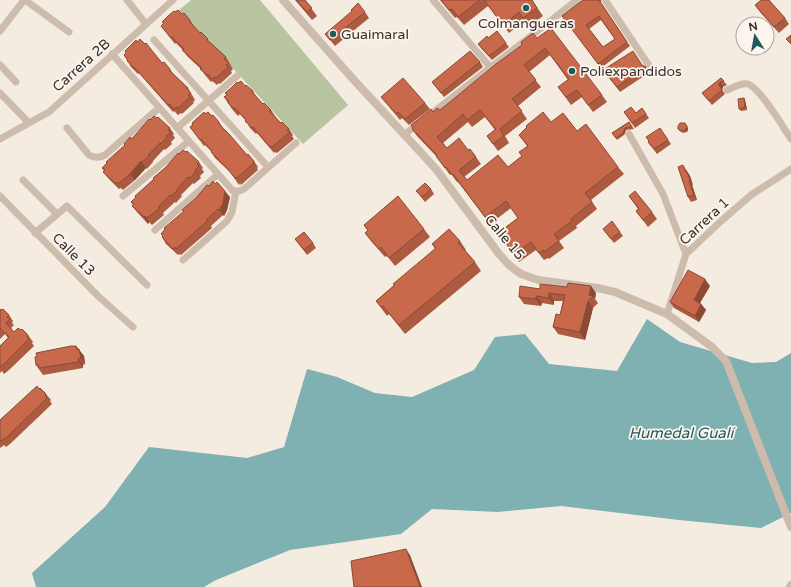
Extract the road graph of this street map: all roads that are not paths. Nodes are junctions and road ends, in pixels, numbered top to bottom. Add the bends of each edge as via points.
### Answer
1 (24, 0) edge
2 (127, 0) edge
3 (173, 0) edge
4 (283, 0) edge
5 (433, 0) edge
6 (577, 0) edge
7 (605, 0) edge
8 (146, 24) junction
9 (0, 31) edge
10 (69, 32) dead end
11 (154, 40) dead end
12 (112, 54) junction
13 (0, 65) edge
14 (650, 67) dead end
15 (491, 68) junction
16 (237, 76) dead end
17 (16, 82) dead end
18 (727, 90) dead end
19 (0, 93) edge
20 (209, 101) junction
21 (160, 108) junction
22 (29, 123) junction
23 (67, 128) dead end
24 (177, 128) junction
25 (629, 134) dead end
26 (404, 135) junction
27 (0, 139) edge
28 (791, 139) edge
29 (189, 141) junction
30 (296, 143) dead end
31 (268, 167) junction
32 (791, 170) edge
33 (218, 174) junction
34 (24, 180) dead end
35 (236, 191) junction
36 (0, 196) edge
37 (123, 196) dead end
38 (57, 214) junction
39 (155, 230) dead end
40 (35, 233) junction
41 (686, 254) junction
42 (183, 260) dead end
43 (147, 285) dead end
44 (667, 314) junction
45 (133, 327) dead end
46 (791, 527) edge

1 - 9 street
1 - 10 street
2 - 8 street
3 - 8 street, Carrera 2B
4 - 26 street, Calle 15
5 - 15 street
6 - 15 street
7 - 14 street
8 - 12 street, Carrera 2B
11 - 20 street
12 - 21 street
12 - 22 street, Carrera 2B via 48,112
13 - 17 street
15 - 26 street
16 - 20 street
18 - 28 street via 742,84 750,85 766,101
19 - 22 street
20 - 24 street
20 - 31 street
21 - 23 street via 100,158 89,155
21 - 24 street
22 - 27 street, Carrera 2B
24 - 29 street
25 - 41 street via 663,194
26 - 44 street, Calle 15 via 436,169 499,254 521,274 538,280 615,292
29 - 33 street
29 - 37 street
30 - 31 street
31 - 35 street via 244,189
32 - 41 street, Carrera 1 via 752,195
33 - 35 street via 233,191
33 - 39 street
34 - 38 street
35 - 42 street via 232,212 227,221
36 - 40 street, Calle 13
38 - 40 street
38 - 43 street via 67,206
40 - 45 street, Calle 13
41 - 44 street, Carrera 1
44 - 46 street, Calle 15 via 712,347 726,361

